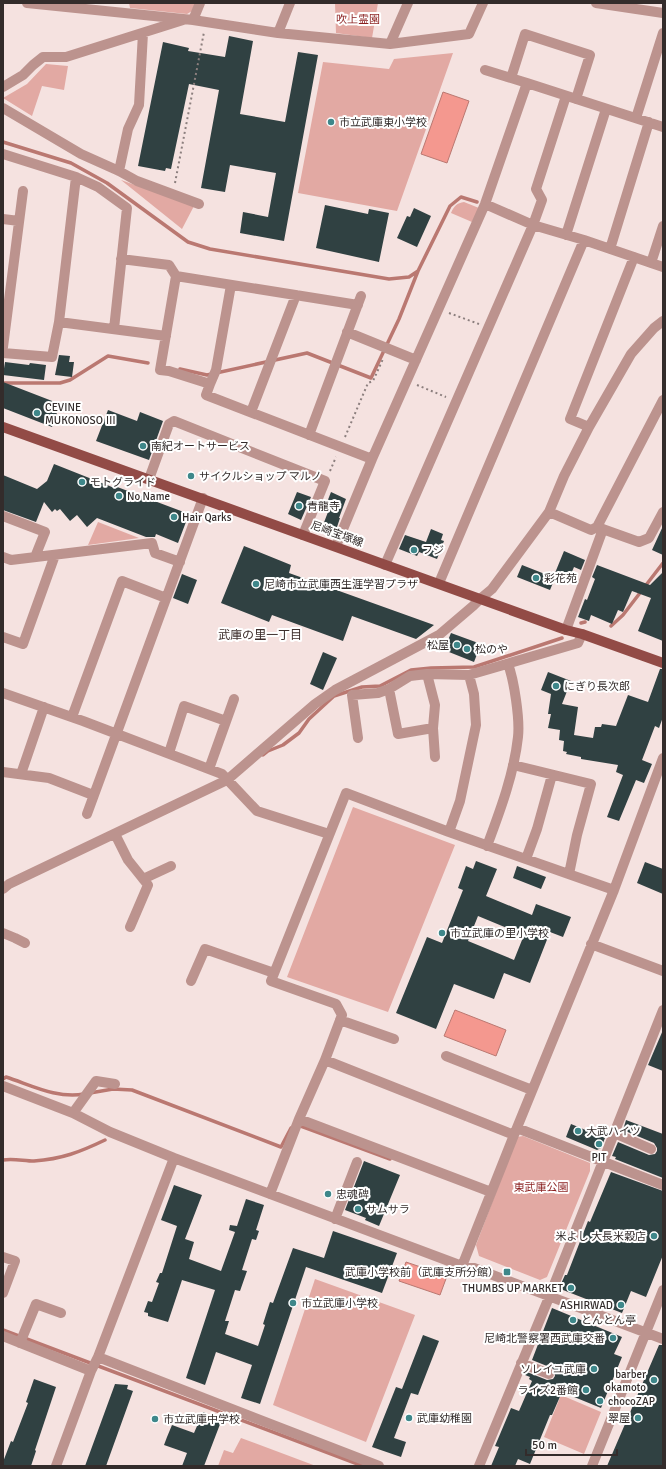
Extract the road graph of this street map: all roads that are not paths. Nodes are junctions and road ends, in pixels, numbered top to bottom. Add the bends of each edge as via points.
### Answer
1 (27, 3) edge
2 (200, 3) edge
3 (290, 3) edge
4 (408, 3) edge
5 (483, 3) edge
6 (596, 3) edge
7 (62, 4) edge
8 (125, 8) edge
9 (663, 14) edge
10 (190, 19) junction
11 (143, 33) junction
12 (278, 33) junction
13 (663, 33) edge
14 (390, 44) junction
15 (485, 70) dead end
16 (511, 78) junction
17 (527, 83) junction
18 (3, 87) edge
19 (571, 97) junction
20 (3, 108) edge
21 (606, 108) junction
22 (636, 118) junction
23 (649, 122) junction
24 (663, 127) edge
25 (3, 154) edge
26 (119, 171) junction
27 (76, 177) junction
28 (23, 191) dead end
29 (199, 204) dead end
30 (485, 204) junction
31 (3, 219) edge
32 (19, 221) junction
33 (533, 226) junction
34 (663, 226) edge
35 (566, 235) junction
36 (584, 240) junction
37 (610, 249) junction
38 (634, 257) junction
39 (122, 259) junction
40 (652, 263) junction
41 (663, 267) edge
42 (176, 276) junction
43 (231, 285) junction
44 (296, 295) junction
45 (663, 321) edge
46 (59, 322) junction
47 (114, 329) junction
48 (347, 332) junction
49 (166, 336) junction
50 (3, 347) edge
51 (3, 353) edge
52 (416, 360) junction
53 (213, 376) junction
54 (663, 400) edge
55 (251, 412) junction
56 (3, 427) edge
57 (589, 427) junction
58 (308, 435) junction
59 (372, 459) junction
60 (149, 479) junction
61 (203, 498) junction
62 (549, 512) junction
63 (663, 512) edge
64 (3, 516) edge
65 (600, 528) junction
66 (304, 535) junction
67 (336, 546) junction
68 (55, 555) junction
69 (3, 557) edge
70 (36, 557) junction
71 (180, 562) junction
72 (384, 564) junction
73 (439, 584) junction
74 (166, 598) junction
75 (480, 599) junction
76 (566, 630) junction
77 (582, 634) junction
78 (3, 637) edge
79 (663, 663) edge
80 (508, 664) junction
81 (427, 674) junction
82 (469, 675) junction
83 (389, 689) junction
84 (3, 693) edge
85 (234, 699) dead end
86 (44, 707) junction
87 (72, 717) junction
88 (226, 721) junction
89 (433, 728) junction
90 (115, 733) junction
91 (358, 738) dead end
92 (168, 754) junction
93 (435, 758) dead end
94 (662, 763) edge
95 (513, 765) junction
96 (209, 769) junction
97 (3, 772) edge
98 (21, 774) junction
99 (552, 775) junction
100 (227, 780) junction
101 (93, 795) junction
102 (87, 814) dead end
103 (449, 832) junction
104 (115, 834) junction
105 (329, 834) junction
106 (487, 846) junction
107 (526, 859) junction
108 (171, 866) dead end
109 (569, 874) junction
110 (144, 879) junction
111 (3, 889) edge
112 (614, 890) junction
113 (130, 927) dead end
114 (3, 933) edge
115 (25, 943) dead end
116 (591, 944) junction
117 (663, 971) edge
118 (274, 973) junction
119 (191, 981) dead end
120 (663, 1010) edge
121 (340, 1020) junction
122 (394, 1039) dead end
123 (446, 1056) dead end
124 (325, 1060) junction
125 (115, 1084) dead end
126 (3, 1086) edge
127 (532, 1090) junction
128 (73, 1113) junction
129 (299, 1119) junction
130 (515, 1132) junction
131 (614, 1134) junction
132 (651, 1148) dead end
133 (174, 1158) junction
134 (603, 1161) junction
135 (357, 1162) dead end
136 (663, 1185) edge
137 (491, 1192) junction
138 (270, 1194) junction
139 (335, 1219) junction
140 (3, 1257) edge
141 (462, 1266) junction
142 (663, 1290) edge
143 (3, 1293) edge
144 (550, 1295) junction
145 (61, 1313) dead end
146 (646, 1332) junction
147 (3, 1336) edge
148 (663, 1339) edge
149 (20, 1343) junction
150 (98, 1357) junction
151 (521, 1363) junction
152 (91, 1371) junction
153 (549, 1374) dead end
154 (56, 1466) edge
155 (379, 1466) edge
156 (479, 1466) edge
157 (592, 1466) edge

1 - 7 street
2 - 10 street
3 - 12 street
4 - 14 street
5 - 14 street via 469,34
6 - 9 street
7 - 8 street
8 - 10 street
10 - 11 street
10 - 12 street
11 - 18 street via 66,57 43,57 23,75
11 - 26 street via 139,105 128,129
12 - 14 street
13 - 22 street
15 - 16 street
16 - 17 street
16 - 19 street via 526,34 533,36 590,55
17 - 19 street
17 - 30 street
19 - 21 street
19 - 33 street via 536,189 542,200
20 - 26 street via 80,154
21 - 22 street
21 - 35 street
22 - 23 street
23 - 24 street
23 - 37 street
25 - 27 street
26 - 29 street via 137,181
27 - 39 street via 98,187 127,208
27 - 46 street
28 - 32 street
30 - 33 street
30 - 52 street
31 - 32 street
32 - 50 street
33 - 35 street
33 - 72 street
34 - 40 street
35 - 36 street
36 - 37 street
36 - 73 street
37 - 38 street
38 - 40 street
38 - 57 street via 570,419
39 - 42 street via 169,265
39 - 47 street
40 - 41 street
42 - 43 street
42 - 49 street
43 - 44 street
43 - 53 street
44 - 48 street via 359,300
44 - 55 street
45 - 57 street via 631,354
46 - 47 street
46 - 51 street via 52,358
47 - 49 street
48 - 52 street
48 - 58 street
49 - 53 street via 160,370
52 - 59 street
53 - 55 street via 206,395
54 - 65 street
55 - 58 street
56 - 60 main road, 尼崎宝塚線
57 - 62 street
58 - 59 street
59 - 67 street
60 - 61 main road, 尼崎宝塚線
60 - 66 street via 169,424 174,420 325,481
61 - 66 main road, 尼崎宝塚線
61 - 71 street
62 - 65 street via 591,530
62 - 75 street via 492,589
63 - 65 street via 649,538 639,542
64 - 70 street via 45,532
65 - 76 street
66 - 67 main road, 尼崎宝塚線
67 - 72 main road, 尼崎宝塚線
68 - 70 street
68 - 71 street via 152,543 155,552
68 - 78 street via 23,644
69 - 70 street via 11,560
71 - 74 street
72 - 73 main road, 尼崎宝塚線
73 - 75 main road, 尼崎宝塚線
74 - 87 street via 122,582
74 - 90 street
75 - 76 main road, 尼崎宝塚線
75 - 100 street via 439,635 341,686 315,704
76 - 77 main road, 尼崎宝塚線
77 - 79 main road, 尼崎宝塚線
77 - 80 street via 578,643
80 - 82 street
80 - 95 street via 515,696 518,735
81 - 82 street
81 - 83 street via 410,676
81 - 89 street via 436,705
82 - 103 street via 474,694 476,725 460,801
83 - 89 street via 398,734
83 - 91 street via 378,693 352,694
84 - 86 street
85 - 88 street
86 - 87 street
86 - 98 street
87 - 90 street
88 - 92 street via 184,706
88 - 96 street
89 - 93 street
90 - 92 street
90 - 101 street
92 - 96 street
94 - 112 street
95 - 99 street
95 - 106 street
96 - 100 street via 222,774
97 - 98 street
98 - 101 street via 49,778
99 - 107 street
99 - 109 street via 590,784
100 - 104 street
100 - 105 street via 257,811
101 - 102 street
103 - 105 street via 346,793
103 - 106 street
104 - 110 street via 128,860
104 - 111 street
105 - 118 street
106 - 107 street
107 - 109 street
108 - 110 street
109 - 112 street
110 - 113 street via 148,885
112 - 116 street
114 - 115 street
116 - 117 street
116 - 127 street
118 - 119 street via 205,949
118 - 121 street via 271,982 336,1004 342,1016
120 - 131 street
121 - 122 street
121 - 124 street
123 - 127 street
124 - 129 street
124 - 130 street
125 - 128 street via 96,1081
126 - 128 street
127 - 130 street
128 - 133 street via 110,1132
129 - 137 street
129 - 138 street
130 - 134 street
130 - 137 street
131 - 132 street
131 - 134 street
133 - 138 street
133 - 150 street
134 - 136 street
134 - 144 street
135 - 139 street
137 - 141 street
138 - 139 street
139 - 141 street
140 - 143 street via 15,1261
141 - 144 street
142 - 146 street
144 - 146 street
144 - 151 street
145 - 149 street via 36,1304
146 - 148 street
146 - 157 street
147 - 149 street
149 - 152 street
150 - 152 street
150 - 155 street
151 - 153 street
151 - 156 street
152 - 154 street

